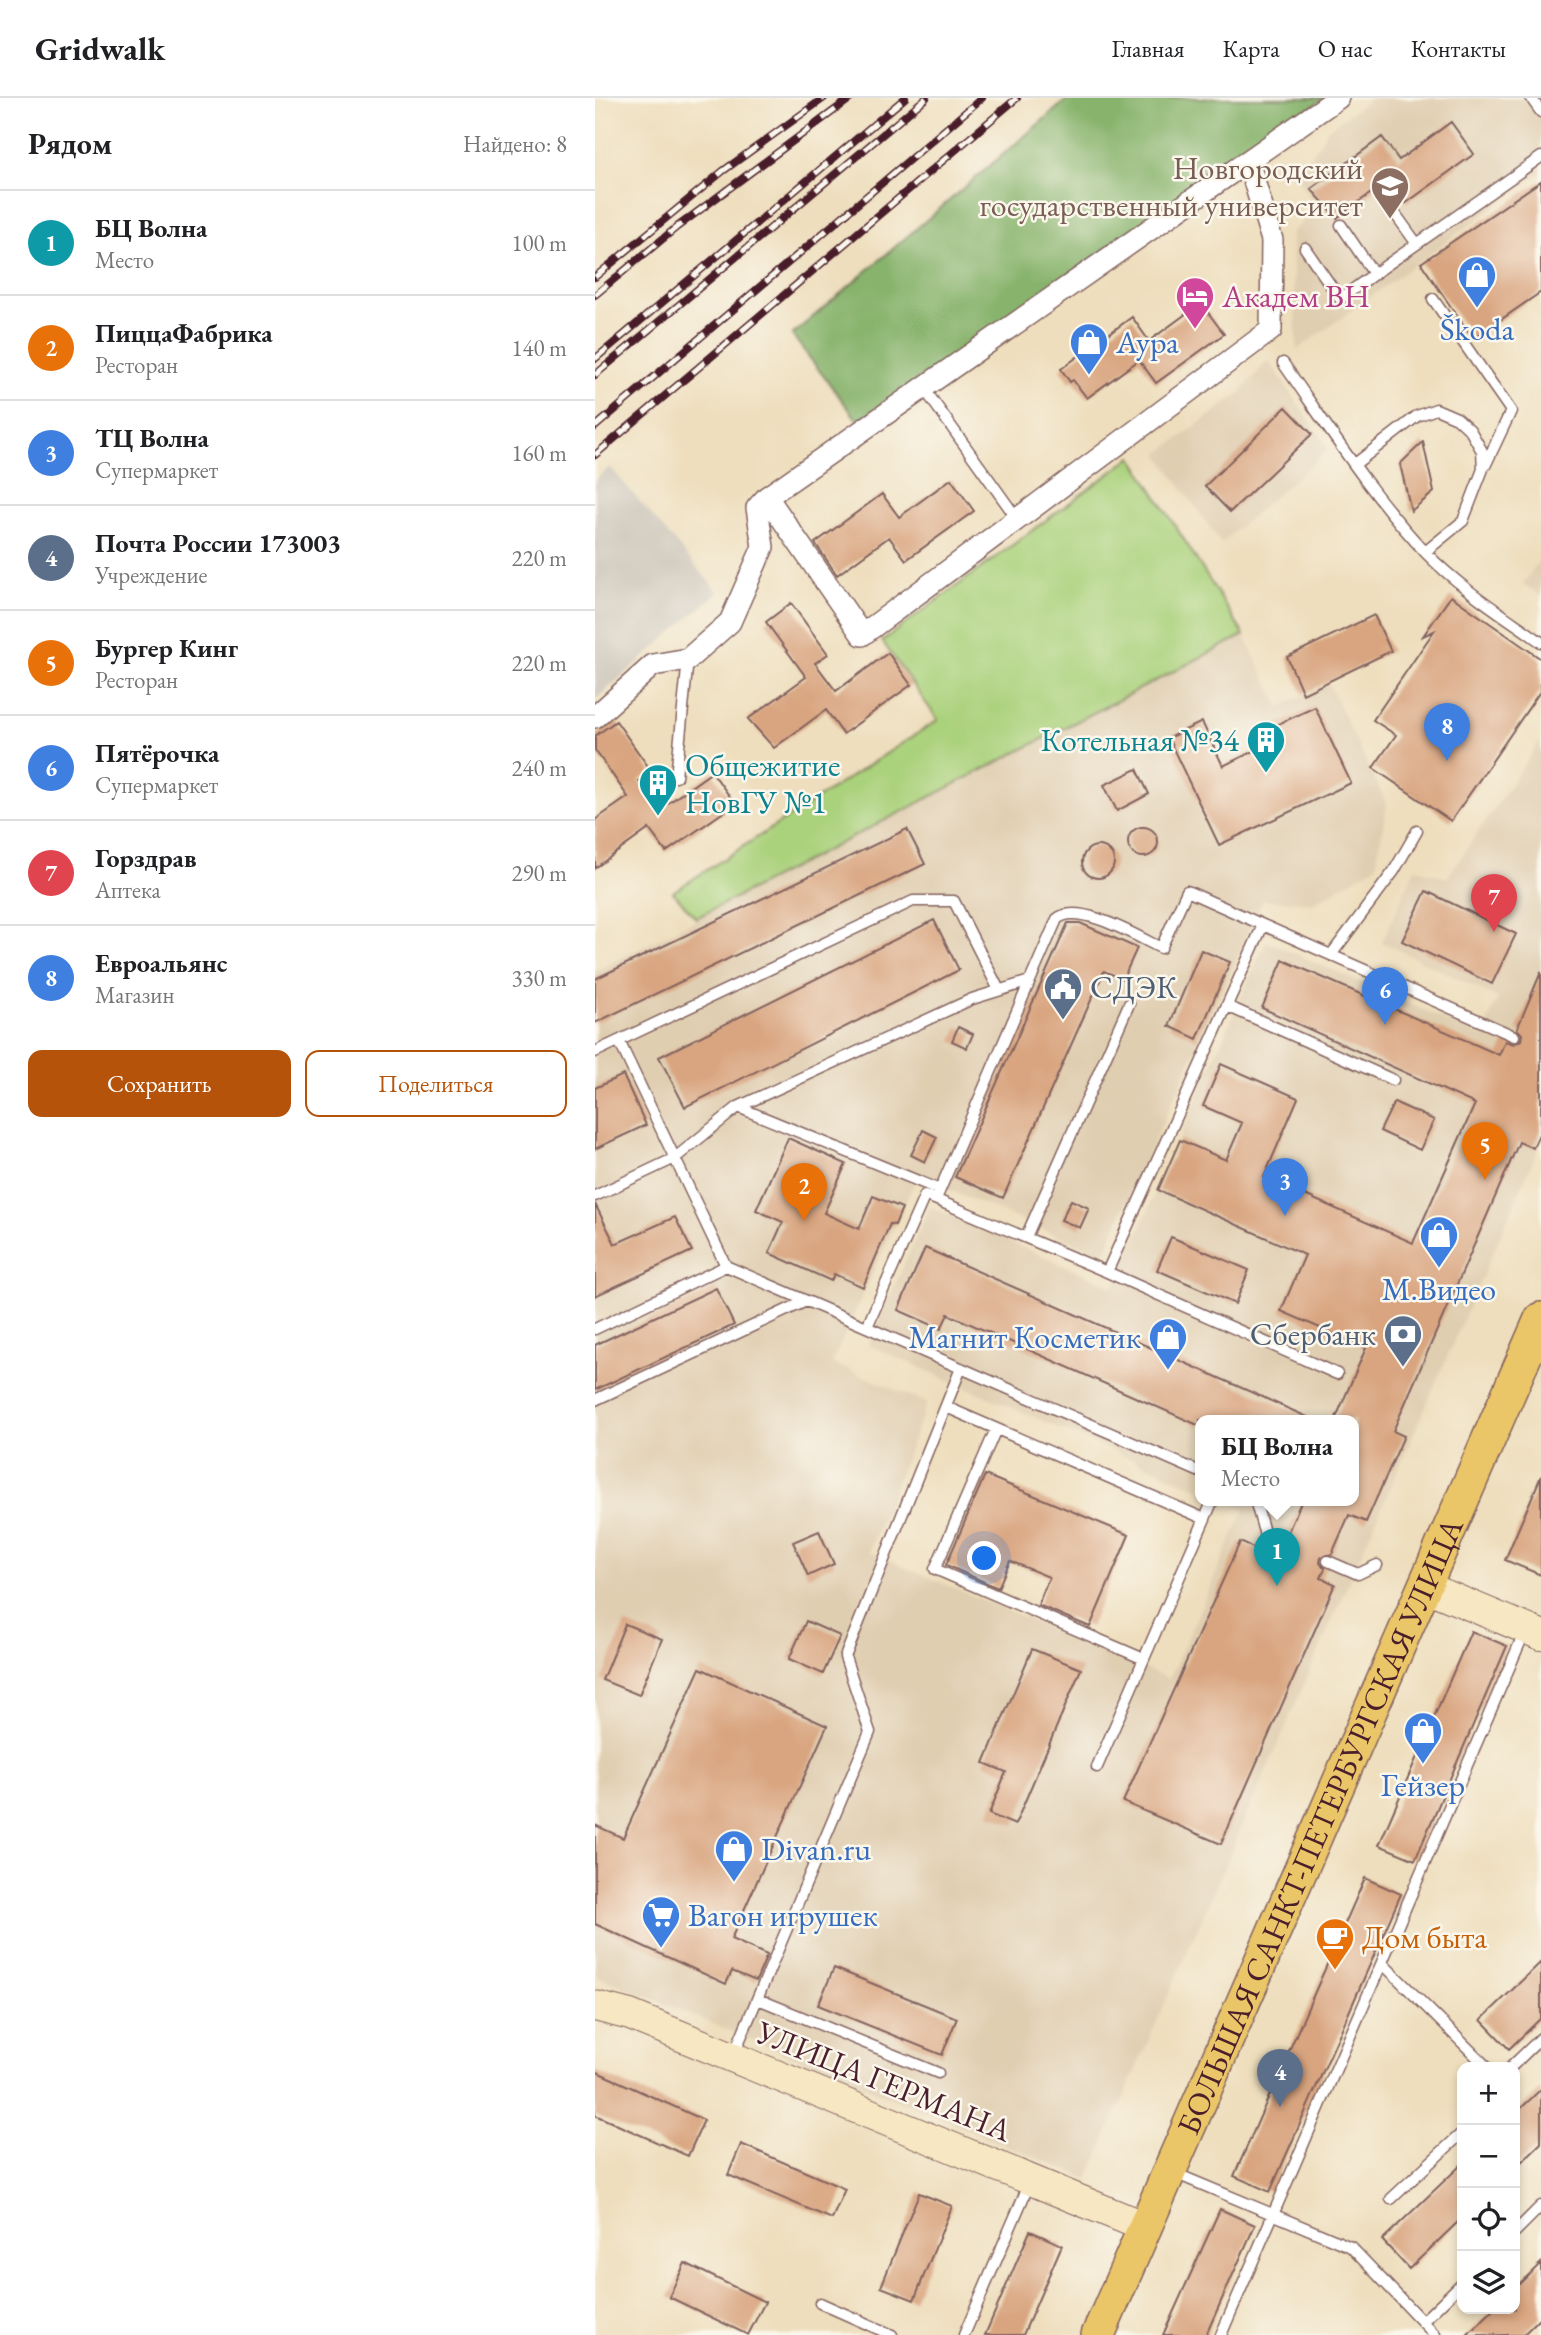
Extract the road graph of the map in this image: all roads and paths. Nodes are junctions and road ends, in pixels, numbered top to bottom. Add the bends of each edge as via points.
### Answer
1 (1338, 98) edge
2 (1531, 98) edge
3 (1541, 112) edge
4 (1541, 157) edge
5 (1248, 160) junction
6 (1381, 194) dead end
7 (1341, 225) dead end
8 (1417, 244) junction
9 (1305, 248) dead end
10 (1374, 274) junction
11 (1433, 299) dead end
12 (1283, 363) dead end
13 (923, 387) junction
14 (1355, 464) junction
15 (1483, 469) junction
16 (767, 497) junction
17 (1018, 520) junction
18 (1425, 552) junction
19 (1541, 642) edge
20 (688, 659) junction
21 (595, 717) edge
22 (676, 776) dead end
23 (1417, 831) dead end
24 (1263, 925) junction
25 (1331, 956) junction
26 (1030, 981) junction
27 (999, 990) junction
28 (1129, 1004) dead end
29 (1227, 1006) junction
30 (1514, 1037) dead end
31 (619, 1041) junction
32 (595, 1052) edge
33 (1393, 1080) dead end
34 (738, 1107) junction
35 (675, 1158) junction
36 (938, 1195) junction
37 (595, 1196) edge
38 (1026, 1237) junction
39 (726, 1266) junction
40 (1107, 1272) junction
41 (806, 1301) junction
42 (1541, 1319) edge
43 (867, 1327) junction
44 (595, 1329) edge
45 (961, 1368) junction
46 (1337, 1374) dead end
47 (595, 1400) edge
48 (946, 1407) junction
49 (996, 1429) junction
50 (1195, 1470) edge
51 (1210, 1506) edge
52 (1257, 1506) edge
53 (1205, 1519) junction
54 (1283, 1541) dead end
55 (1328, 1561) dead end
56 (1377, 1565) dead end
57 (1424, 1586) junction
58 (1534, 1632) edge
59 (1144, 1659) junction
60 (1097, 1767) dead end
61 (1382, 1963) junction
62 (758, 1999) junction
63 (595, 2006) edge
64 (1541, 2038) edge
65 (733, 2056) junction
66 (1482, 2062) edge
67 (1516, 2062) edge
68 (938, 2073) dead end
69 (1457, 2138) edge
70 (1169, 2171) junction
71 (1031, 2180) junction
72 (1391, 2199) dead end
73 (1541, 2206) edge
74 (1274, 2214) junction
75 (1145, 2227) junction
76 (1520, 2227) edge
77 (1457, 2288) edge
78 (820, 2303) dead end
79 (1422, 2322) junction
80 (892, 2335) edge
81 (964, 2335) edge
82 (1098, 2335) edge
83 (1221, 2335) edge
84 (1435, 2335) edge

1 - 5 street
2 - 3 lane
4 - 8 lane
5 - 13 street
5 - 17 street via 1272,240 1271,330
6 - 8 lane
7 - 10 lane
8 - 10 lane
9 - 10 lane via 1340,299
11 - 15 lane via 1511,411
12 - 14 lane
13 - 16 street
13 - 17 lane
14 - 15 lane via 1417,416 1436,409 1470,430 1482,452
14 - 18 lane
15 - 18 lane via 1463,521
16 - 17 street via 862,635
16 - 20 street via 757,508 764,547 730,622
18 - 19 lane via 1455,580
20 - 21 street via 653,666
20 - 22 lane
23 - 25 lane via 1394,871
24 - 25 lane
24 - 26 lane via 1187,891 1161,948 1080,913 1067,913 1057,919
24 - 29 lane
25 - 30 lane
26 - 27 lane
26 - 36 lane
27 - 31 lane via 954,901 913,901
27 - 34 lane
28 - 38 lane
29 - 33 lane
29 - 40 lane
31 - 32 lane
31 - 35 lane
34 - 35 lane
34 - 36 lane
35 - 37 lane
35 - 39 lane
36 - 38 lane
36 - 43 lane via 925,1195
38 - 40 lane
39 - 41 lane
39 - 44 lane
40 - 46 lane
41 - 43 lane
41 - 47 lane
42 - 57 main road, БОЛЬШАЯ САНКТ-ПЕТЕРБУРГСКАЯ УЛИЦА
43 - 45 lane
45 - 48 lane
45 - 50 lane
48 - 49 lane
48 - 62 lane via 845,1657 870,1732
49 - 53 lane
49 - 59 lane via 935,1569
51 - 53 lane
52 - 54 lane via 1264,1532
53 - 59 lane
55 - 56 lane via 1358,1574
57 - 58 main road
57 - 70 main road, БОЛЬШАЯ САНКТ-ПЕТЕРБУРГСКАЯ УЛИЦА
58 - 61 lane
59 - 60 lane
61 - 66 lane
61 - 74 lane
62 - 65 lane
62 - 68 lane
63 - 65 main road, УЛИЦА ГЕРМАНА
64 - 67 lane
65 - 71 main road, УЛИЦА ГЕРМАНА
69 - 72 lane
70 - 74 lane
70 - 75 main road, БОЛЬШАЯ САНКТ-ПЕТЕРБУРГСКАЯ УЛИЦА
71 - 75 main road, УЛИЦА ГЕРМАНА
71 - 81 lane
73 - 76 lane
74 - 79 lane via 1351,2247
74 - 83 lane
75 - 82 main road, БОЛЬШАЯ САНКТ-ПЕТЕРБУРГСКАЯ УЛИЦА
77 - 79 lane
78 - 80 lane
79 - 84 lane

